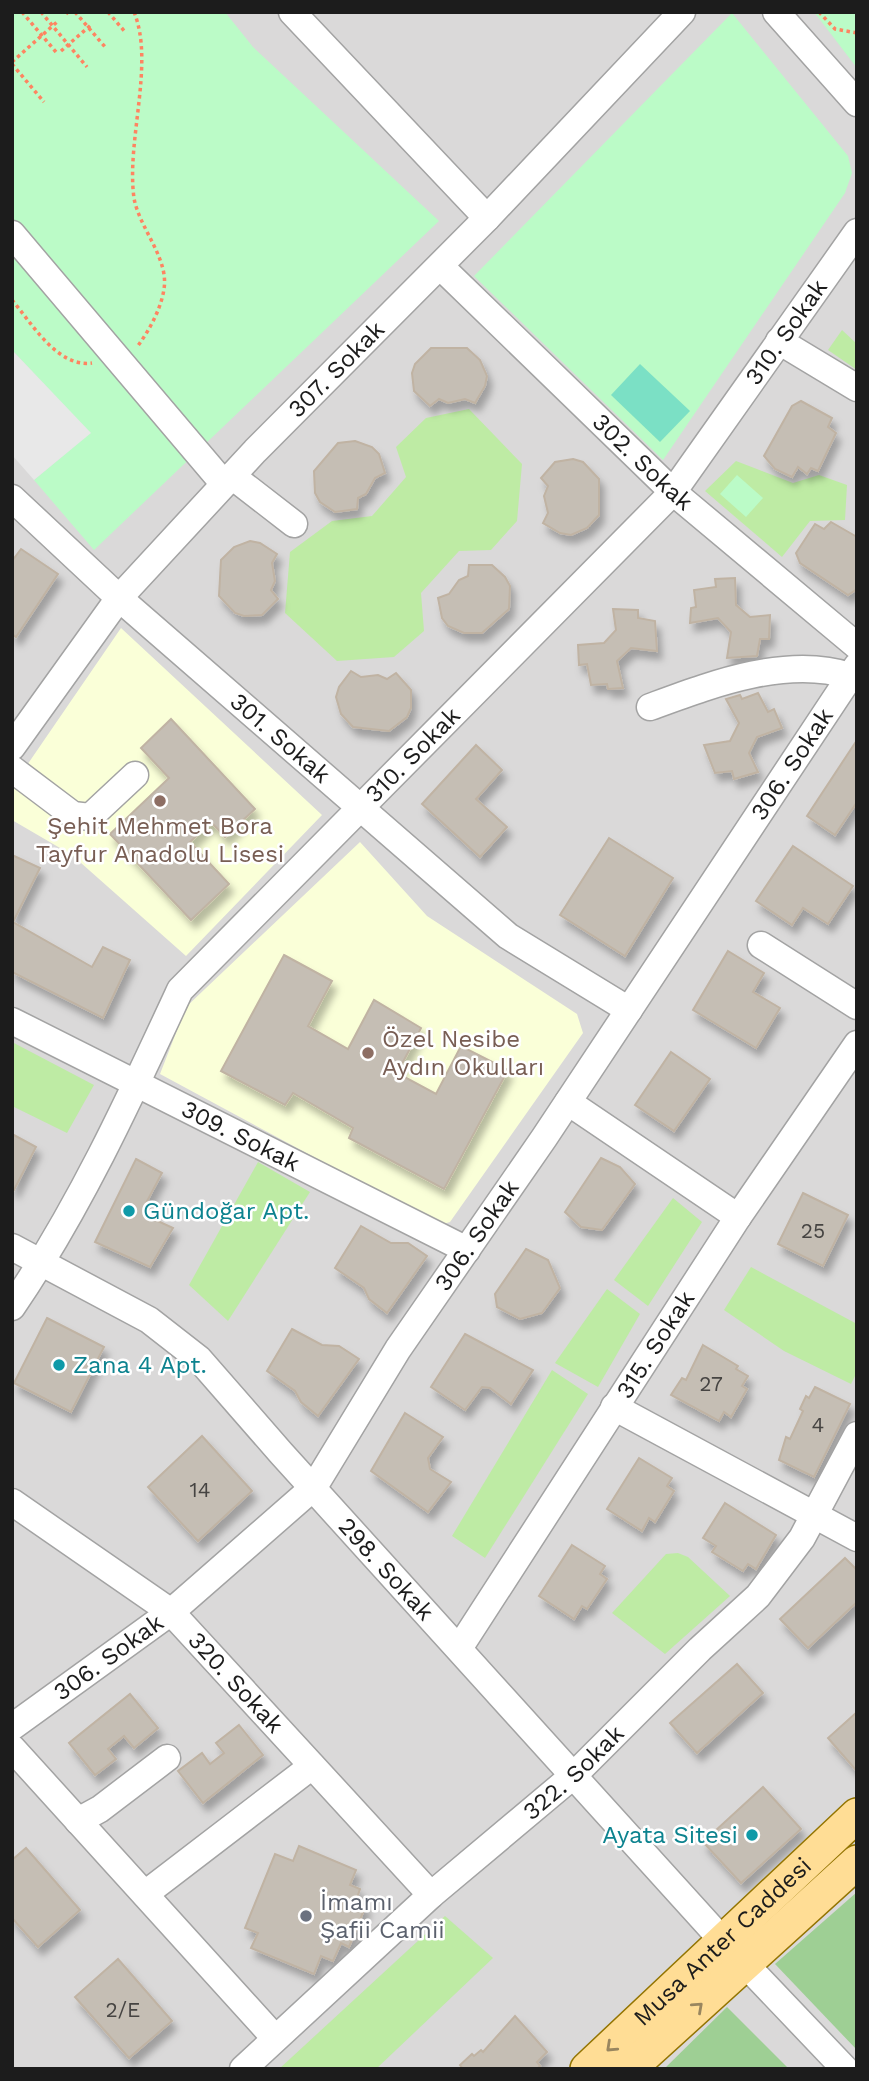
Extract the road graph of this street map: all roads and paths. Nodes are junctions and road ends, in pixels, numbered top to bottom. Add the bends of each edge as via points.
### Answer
1 (22, 12) edge
2 (41, 12) edge
3 (75, 12) edge
4 (108, 12) edge
5 (134, 12) edge
6 (292, 12) edge
7 (681, 12) edge
8 (776, 12) edge
9 (819, 12) edge
10 (57, 22) dead end
11 (52, 26) junction
12 (90, 26) junction
13 (126, 33) dead end
14 (857, 33) edge
15 (42, 36) junction
16 (68, 45) junction
17 (106, 48) dead end
18 (12, 63) edge
19 (87, 67) dead end
20 (44, 102) dead end
21 (857, 103) edge
22 (486, 218) junction
23 (857, 232) edge
24 (12, 234) edge
25 (440, 266) junction
26 (12, 300) edge
27 (779, 341) junction
28 (117, 359) junction
29 (857, 388) edge
30 (228, 480) junction
31 (673, 492) junction
32 (12, 498) edge
33 (293, 524) dead end
34 (119, 598) junction
35 (857, 646) edge
36 (854, 671) edge
37 (650, 707) dead end
38 (12, 747) edge
39 (12, 769) edge
40 (135, 775) dead end
41 (361, 810) junction
42 (761, 944) dead end
43 (857, 1006) edge
44 (629, 1010) junction
45 (12, 1021) edge
46 (852, 1060) edge
47 (137, 1084) junction
48 (568, 1102) junction
49 (738, 1217) junction
50 (12, 1247) edge
51 (467, 1250) junction
52 (43, 1263) junction
53 (12, 1307) edge
54 (614, 1407) junction
55 (857, 1435) edge
56 (314, 1487) junction
57 (12, 1502) edge
58 (815, 1517) junction
59 (857, 1538) edge
60 (171, 1612) junction
61 (460, 1647) junction
62 (12, 1727) edge
63 (12, 1748) edge
64 (167, 1758) dead end
65 (312, 1766) junction
66 (574, 1775) junction
67 (857, 1815) edge
68 (78, 1821) junction
69 (857, 1862) edge
70 (145, 1894) junction
71 (432, 1895) junction
72 (735, 1953) junction
73 (275, 2038) junction
74 (243, 2069) edge
75 (587, 2069) edge
76 (629, 2069) edge
77 (845, 2069) edge

1 - 15 path
2 - 11 path
3 - 12 path
4 - 13 path
5 - 28 path via 140,27 141,57 134,198 158,258 164,288 146,334 134,351
6 - 22 street
7 - 22 street, 307. Sokak
8 - 21 street
9 - 14 path via 835,29
10 - 11 path
11 - 15 path
11 - 16 path
12 - 16 path
12 - 17 path
15 - 16 path via 59,51
15 - 18 path
16 - 19 path
18 - 20 path
22 - 25 street, 307. Sokak
23 - 27 street, 310. Sokak
24 - 28 street
25 - 30 street, 307. Sokak
25 - 31 street, 302. Sokak
26 - 28 path via 64,357 85,364
27 - 29 street
27 - 31 street, 310. Sokak
28 - 30 street
30 - 33 street
30 - 34 street, 307. Sokak
31 - 35 street, 302. Sokak
31 - 41 street, 310. Sokak
32 - 34 street, 301. Sokak
34 - 38 street, 307. Sokak
34 - 41 street, 301. Sokak
36 - 37 street via 789,668
36 - 44 street, 306. Sokak
39 - 40 street via 72,816 90,817
41 - 44 street, 301. Sokak via 508,936
41 - 47 street, 310. Sokak via 180,990
42 - 43 street
44 - 48 street, 306. Sokak
45 - 47 street, 309. Sokak
46 - 49 street, 315. Sokak
47 - 51 street, 309. Sokak
47 - 52 street, 310. Sokak
48 - 49 street
48 - 51 street, 306. Sokak
49 - 54 street, 315. Sokak
50 - 52 street, 298. Sokak
51 - 56 street, 306. Sokak via 398,1349
52 - 53 street, 310. Sokak
52 - 56 street, 298. Sokak via 149,1320 199,1359
54 - 58 street
54 - 61 street, 315. Sokak
55 - 58 street, 322. Sokak
56 - 60 street, 306. Sokak
56 - 61 street, 298. Sokak
57 - 60 street, 320. Sokak
58 - 59 street
58 - 66 street, 322. Sokak via 758,1597
60 - 62 street, 306. Sokak
60 - 65 street, 320. Sokak
61 - 66 street, 298. Sokak
63 - 68 street
64 - 68 street
65 - 70 street
65 - 71 street, 320. Sokak
66 - 71 street, 322. Sokak
66 - 72 street, 298. Sokak
67 - 72 main road, Musa Anter Caddesi
68 - 70 street
69 - 72 main road, Musa Anter Caddesi
70 - 73 street
71 - 73 street, 322. Sokak
72 -> 75 main road, Musa Anter Caddesi
76 -> 72 main road, Musa Anter Caddesi
72 - 77 street, 298. Sokak
73 - 74 street, 322. Sokak

